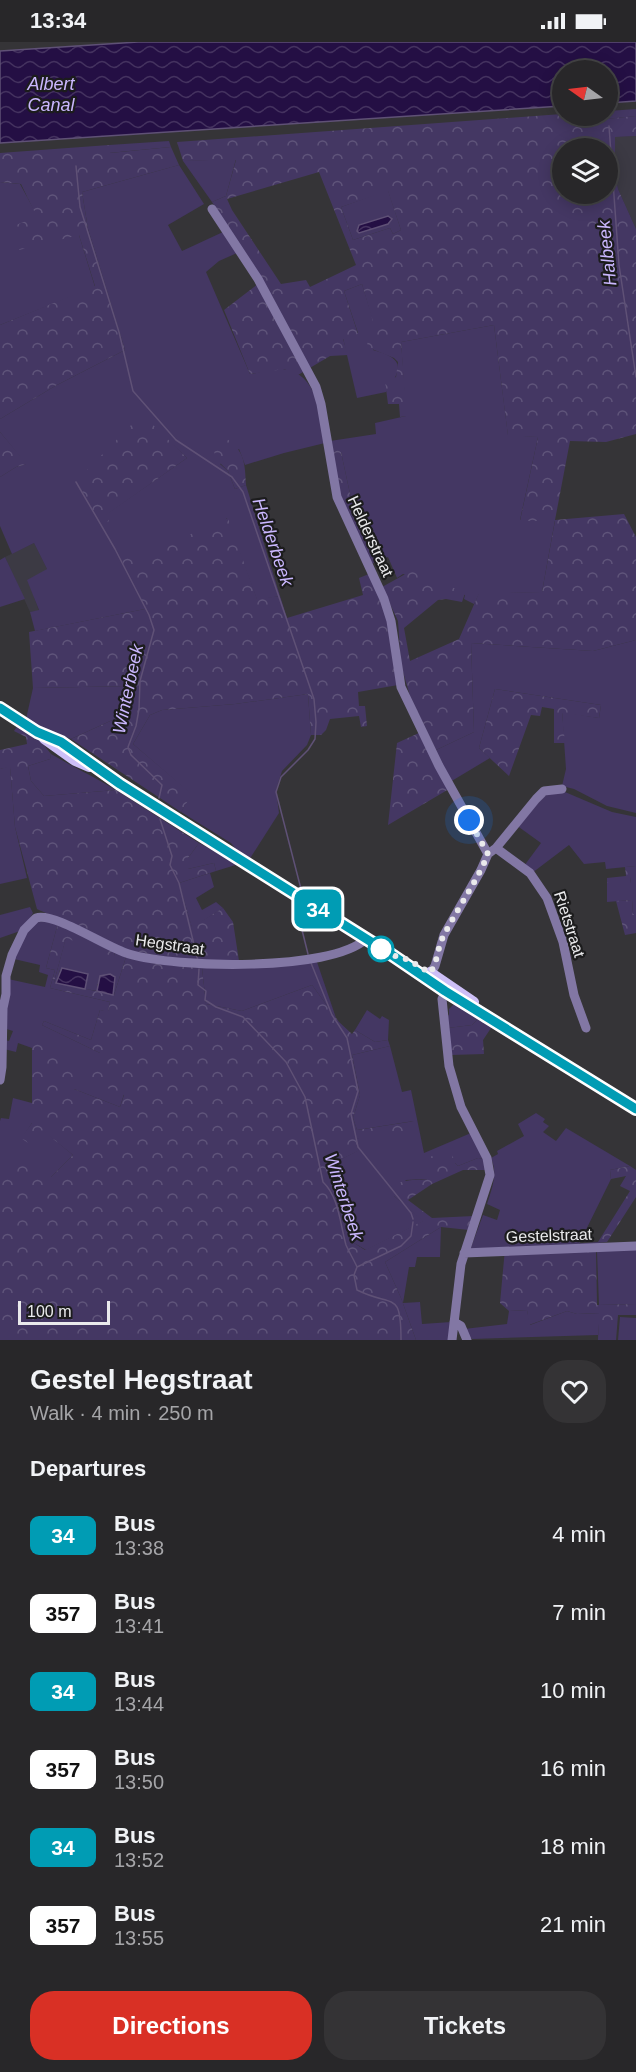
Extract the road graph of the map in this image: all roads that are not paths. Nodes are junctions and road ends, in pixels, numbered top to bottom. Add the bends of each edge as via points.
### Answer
1 (212, 209) dead end
2 (0, 708) edge
3 (562, 789) dead end
4 (492, 851) junction
5 (366, 939) junction
6 (428, 976) junction
7 (447, 988) junction
8 (1, 1008) edge
9 (586, 1028) dead end
10 (0, 1080) edge
11 (636, 1109) edge
12 (636, 1246) edge
13 (464, 1253) junction
14 (453, 1322) junction
15 (452, 1340) edge
16 (466, 1340) edge

1 - 4 street, Helderstraat via 258,279 316,387 337,497 384,599 401,687 440,766
2 - 5 main road via 75,761 101,772
3 - 4 street via 544,792 536,799
4 - 6 street via 444,935
4 - 9 street, Rietstraat via 530,873 548,898
5 - 6 main road
5 - 8 street, Hegstraat via 353,948 316,959 205,965 126,954 41,916 29,924 12,955
6 - 7 main road
7 - 11 main road
7 - 13 street via 442,999 449,1066 454,1087 489,1167 488,1186
8 - 10 street, Hegstraat
12 - 13 street, Gestelstraat
13 - 14 street
14 - 15 street
14 - 16 street via 461,1326

